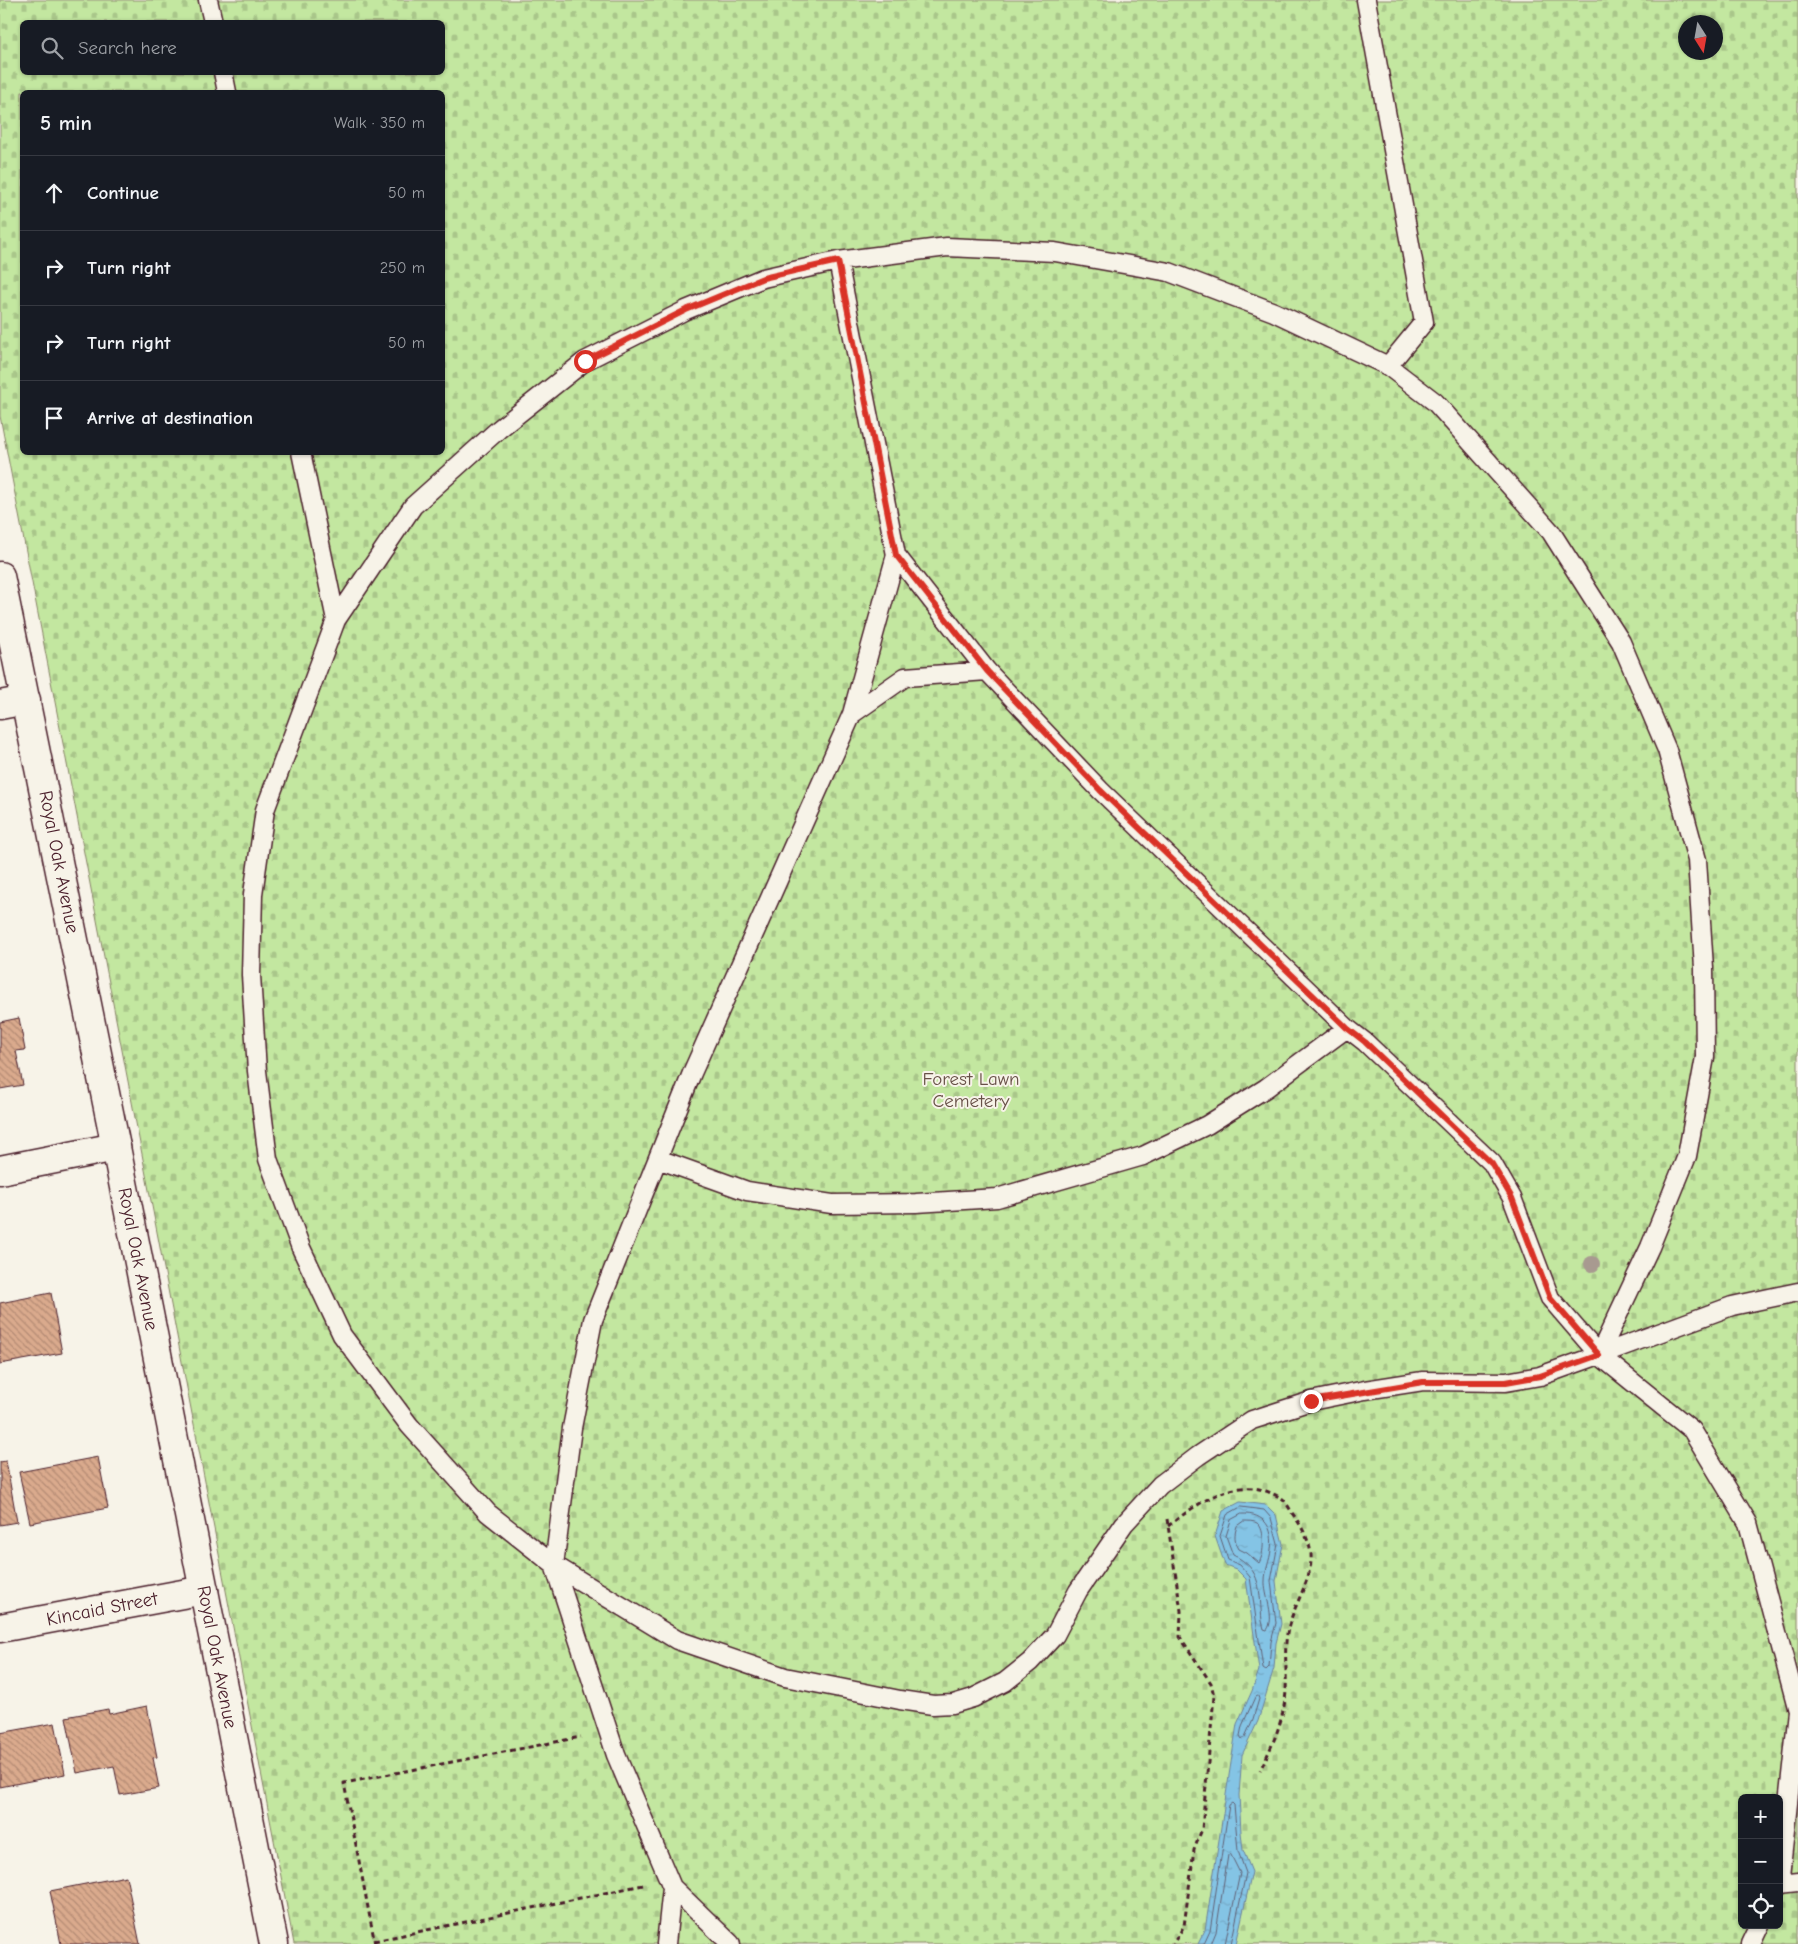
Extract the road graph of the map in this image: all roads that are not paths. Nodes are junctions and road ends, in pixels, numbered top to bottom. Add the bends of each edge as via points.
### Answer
1 (208, 0) edge
2 (1366, 0) edge
3 (213, 20) edge
4 (224, 75) edge
5 (227, 90) edge
6 (838, 261) junction
7 (1388, 366) junction
8 (302, 455) edge
9 (896, 555) junction
10 (0, 576) edge
11 (336, 620) junction
12 (987, 671) junction
13 (13, 702) edge
14 (852, 714) junction
15 (1347, 1028) junction
16 (116, 1147) junction
17 (658, 1159) junction
18 (0, 1170) edge
19 (1798, 1292) edge
20 (1599, 1355) junction
21 (554, 1565) junction
22 (204, 1590) junction
23 (0, 1628) edge
24 (1795, 1775) edge
25 (1798, 1882) edge
26 (670, 1883) junction
27 (1780, 1884) edge
28 (1783, 1884) edge
29 (1758, 1929) edge
30 (274, 1944) edge
31 (666, 1944) edge
32 (731, 1944) edge
33 (1751, 1944) edge

1 - 3 lane
2 - 7 lane via 1424,322
4 - 5 lane
6 - 7 lane via 947,247 1055,252 1169,272 1274,312
6 - 9 lane
6 - 11 lane via 763,278 686,310 585,361 499,429 413,506
7 - 20 lane via 1435,402 1551,532 1621,642 1667,750 1697,860 1704,968 1705,1057 1687,1156 1650,1247
8 - 11 lane
9 - 12 lane
9 - 14 lane
10 - 13 street, Royal Oak Avenue
11 - 21 lane via 265,810 254,894 251,975 257,1071 268,1160 301,1248 342,1335 409,1424 488,1513
12 - 14 lane via 905,677
12 - 15 lane via 1100,790
13 - 16 street, Royal Oak Avenue
14 - 17 lane via 696,1064
15 - 17 lane via 1266,1088 1207,1125 1143,1156 997,1198 832,1204 747,1191
15 - 20 lane via 1492,1164 1512,1198 1550,1298
16 - 18 street
16 - 22 street, Royal Oak Avenue
17 - 21 lane via 593,1320 572,1428
19 - 20 lane via 1732,1306
20 - 21 lane via 1540,1376 1506,1382 1423,1382 1311,1401 1252,1420 1160,1485 1124,1524 1078,1591 1055,1635 1030,1662 1004,1682 954,1704 933,1705 900,1700 785,1677 677,1640
20 - 24 lane via 1692,1430 1748,1523 1798,1711
21 - 26 lane via 616,1755
22 - 23 street, Kincaid Street
22 - 30 street, Royal Oak Avenue
24 - 27 lane
25 - 28 lane
26 - 31 lane
26 - 32 lane
29 - 33 lane

